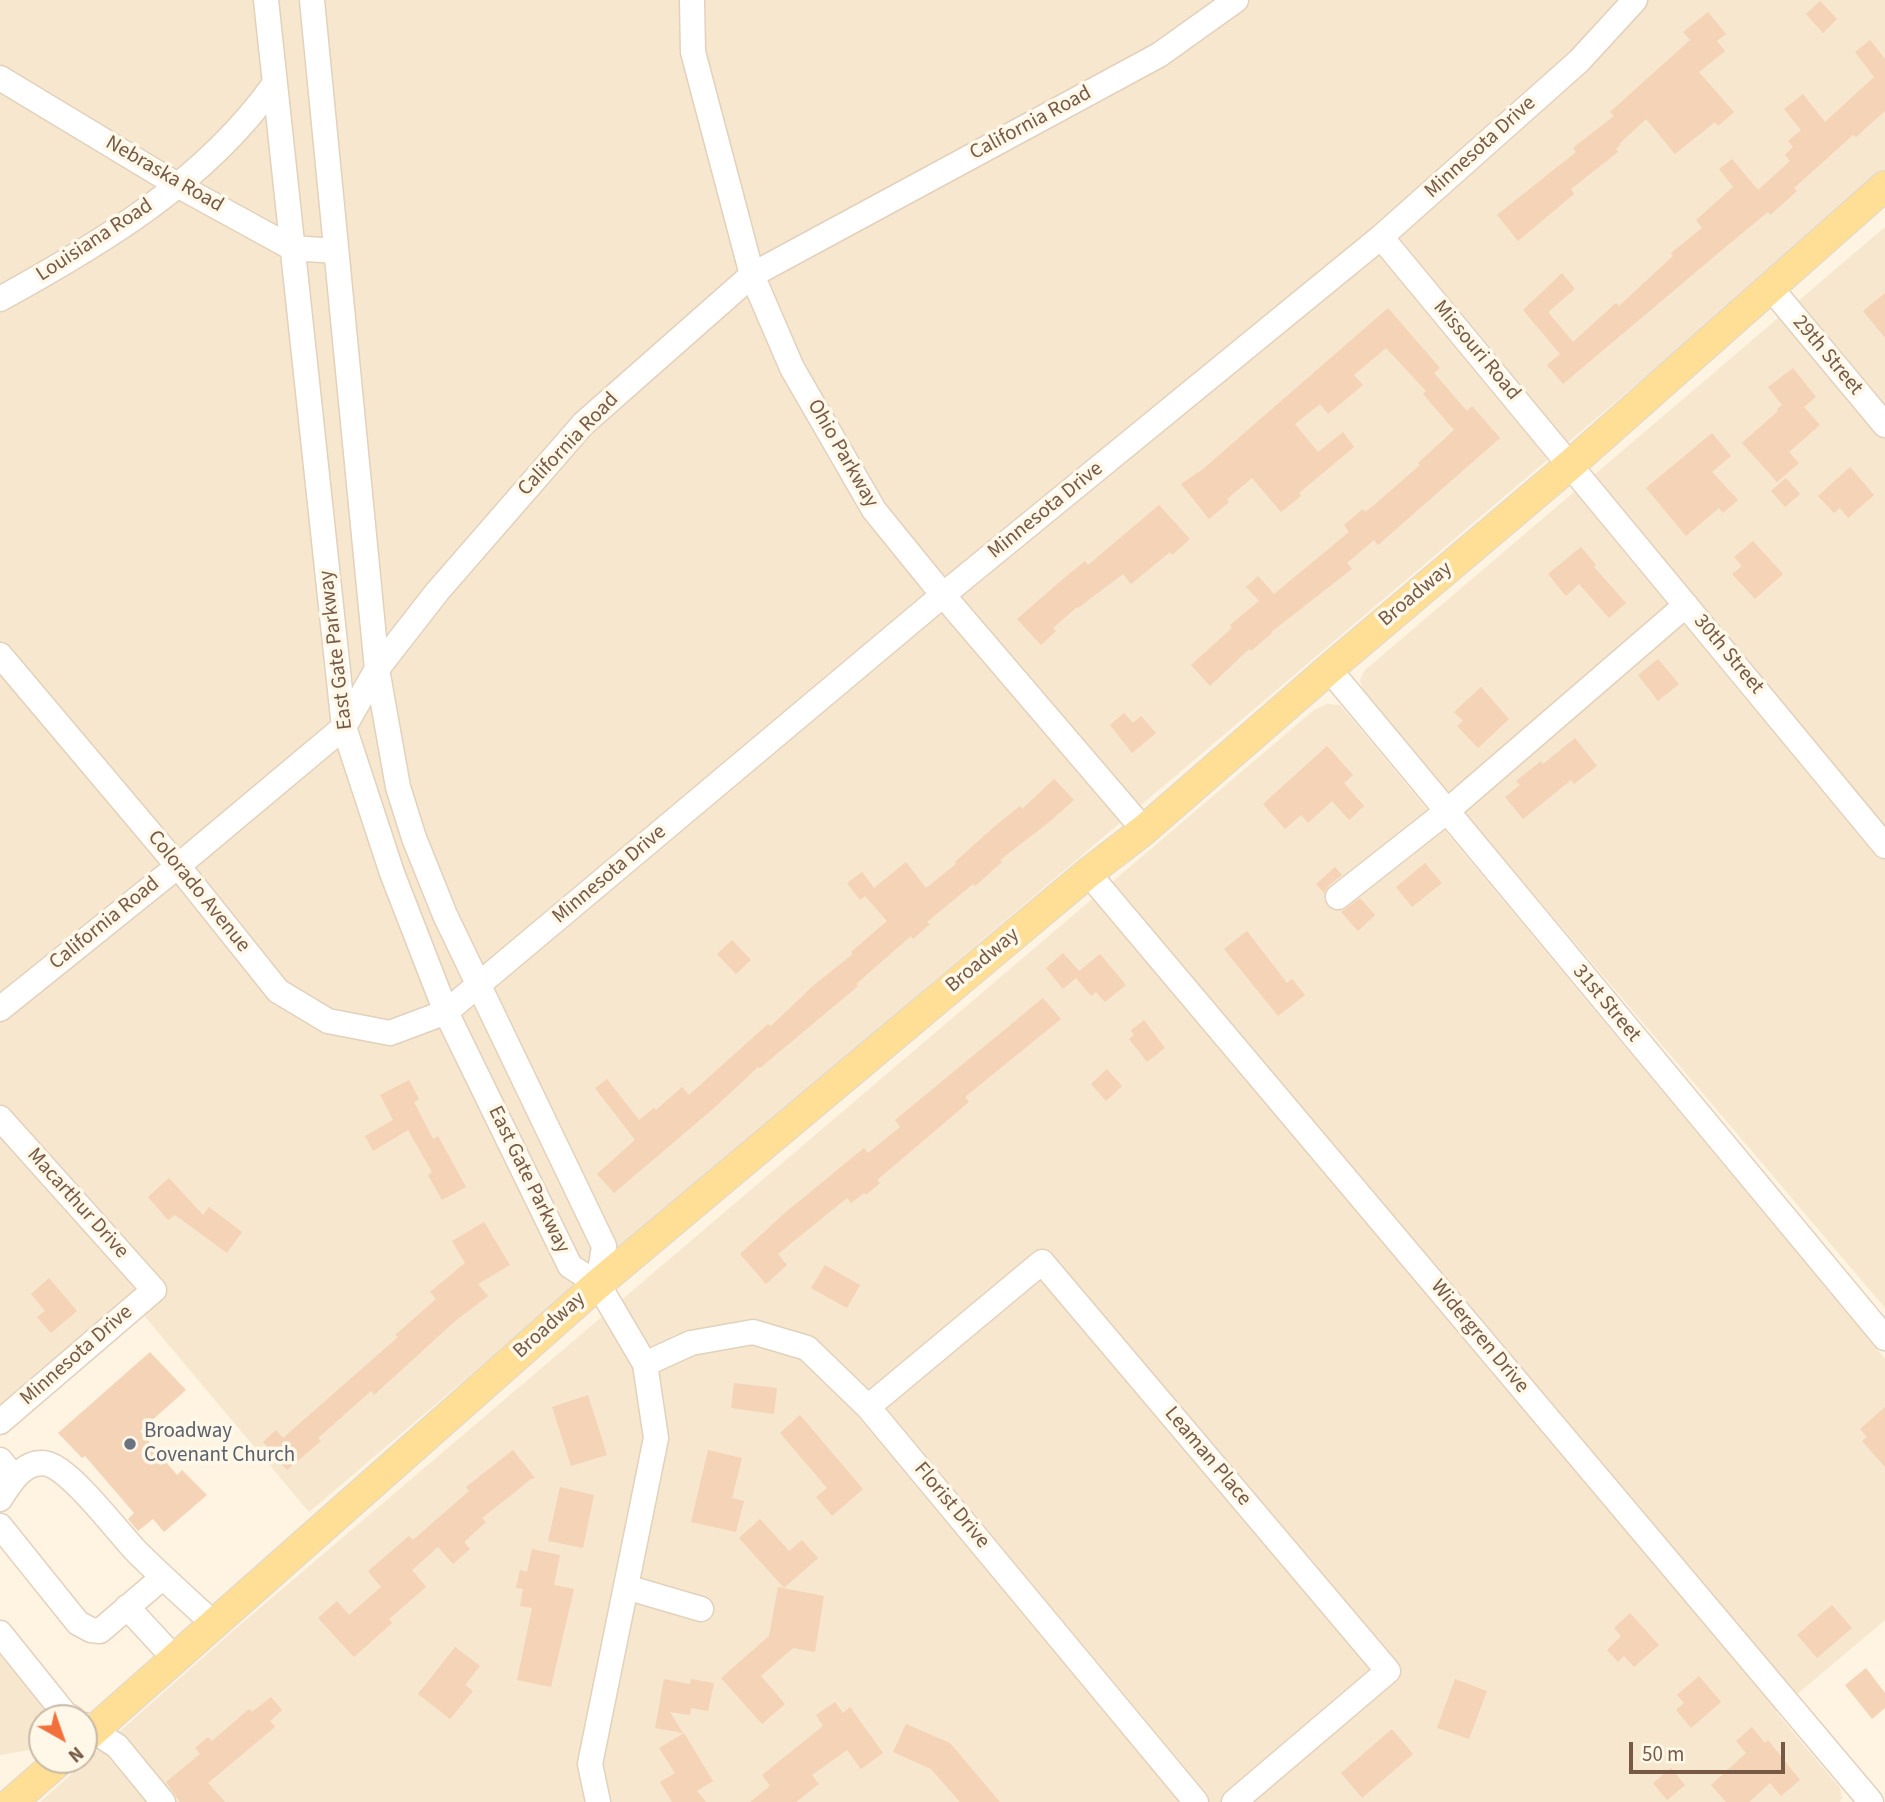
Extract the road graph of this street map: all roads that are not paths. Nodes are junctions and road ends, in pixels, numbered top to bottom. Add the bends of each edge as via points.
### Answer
1 (266, 0) edge
2 (312, 0) edge
3 (692, 0) edge
4 (1236, 0) edge
5 (1635, 0) edge
6 (0, 78) edge
7 (273, 86) junction
8 (179, 186) junction
9 (1885, 186) edge
10 (1381, 237) junction
11 (292, 248) junction
12 (336, 251) junction
13 (752, 275) junction
14 (1770, 287) junction
15 (0, 299) edge
16 (1885, 425) edge
17 (1570, 466) junction
18 (943, 595) junction
19 (1686, 605) junction
20 (0, 655) edge
21 (377, 669) junction
22 (1329, 669) junction
23 (344, 727) junction
24 (1446, 812) junction
25 (1144, 830) junction
26 (1885, 846) edge
27 (178, 866) junction
28 (1088, 873) junction
29 (1338, 897) dead end
30 (478, 985) junction
31 (0, 1009) edge
32 (446, 1012) junction
33 (0, 1118) edge
34 (598, 1284) junction
35 (154, 1290) joint
36 (1885, 1338) edge
37 (645, 1364) junction
38 (869, 1407) junction
39 (0, 1422) edge
40 (7, 1468) edge
41 (0, 1499) edge
42 (0, 1526) edge
43 (163, 1577) junction
44 (626, 1587) junction
45 (127, 1607) junction
46 (701, 1609) dead end
47 (214, 1624) junction
48 (0, 1633) edge
49 (175, 1659) junction
50 (57, 1704) edge
51 (98, 1717) edge
52 (98, 1736) edge
53 (44, 1774) edge
54 (12, 1802) edge
55 (163, 1802) edge
56 (598, 1802) edge
57 (1196, 1802) edge
58 (1234, 1802) edge
59 (1871, 1802) edge

1 - 7 street, East Gate Parkway
2 - 12 street, East Gate Parkway
3 - 13 street, Ohio Parkway via 693,52
4 - 13 street, California Road via 1159,55
5 - 10 street, Minnesota Drive via 1579,61
6 - 8 street, Nebraska Road
7 - 8 street, Louisiana Road via 229,141
7 - 11 street, East Gate Parkway
8 - 11 street, Nebraska Road
8 - 15 street, Louisiana Road via 66,262
9 - 14 main road, Broadway
10 - 17 street, Missouri Road
10 - 18 street, Minnesota Drive
11 - 12 street, Nebraska Road
11 - 23 street, East Gate Parkway
12 - 21 street, East Gate Parkway
13 - 18 street, Ohio Parkway via 792,368 874,510
13 - 21 street, California Road via 583,424 437,592
14 - 16 street, 29th Street
14 - 17 main road, Broadway
17 - 19 street, 30th Street
17 - 22 main road, Broadway
18 - 25 street, Ohio Parkway
18 - 30 street, Minnesota Drive
19 - 24 street
19 - 26 street, 30th Street
20 - 27 street, Colorado Avenue
21 - 23 street, California Road
21 - 30 street, East Gate Parkway via 398,787 414,838
22 - 24 street, 31st Street
22 - 25 main road, Broadway
23 - 27 street, California Road
23 - 32 street, East Gate Parkway via 392,873
24 - 29 street
24 - 36 street, 31st Street
25 - 28 main road, Broadway
27 - 31 street, California Road
27 - 32 street, Colorado Avenue via 278,991 328,1021 390,1033
28 - 34 main road, Broadway
28 - 59 street, Widergren Drive
30 - 32 street, Minnesota Drive
30 - 34 street, East Gate Parkway via 604,1246
32 - 34 street, East Gate Parkway via 570,1266
33 - 35 street, Macarthur Drive
34 - 37 street, East Gate Parkway
34 - 47 main road, Broadway
35 - 39 street, Minnesota Drive
37 - 38 street, Florist Drive via 691,1343 753,1332 807,1348
37 - 44 street, East Gate Parkway via 656,1438
38 - 57 street, Florist Drive
38 - 58 street, Leaman Place via 1042,1262 1388,1671
40 - 41 street
40 - 43 street via 47,1464 64,1473
42 - 45 street via 78,1623 100,1631
43 - 45 street
43 - 47 street
44 - 46 street
44 - 56 street, East Gate Parkway via 590,1764
45 - 49 street
47 - 49 main road, Broadway
48 - 50 street
49 - 51 main road, Broadway
52 - 55 street via 117,1746
53 - 54 main road

